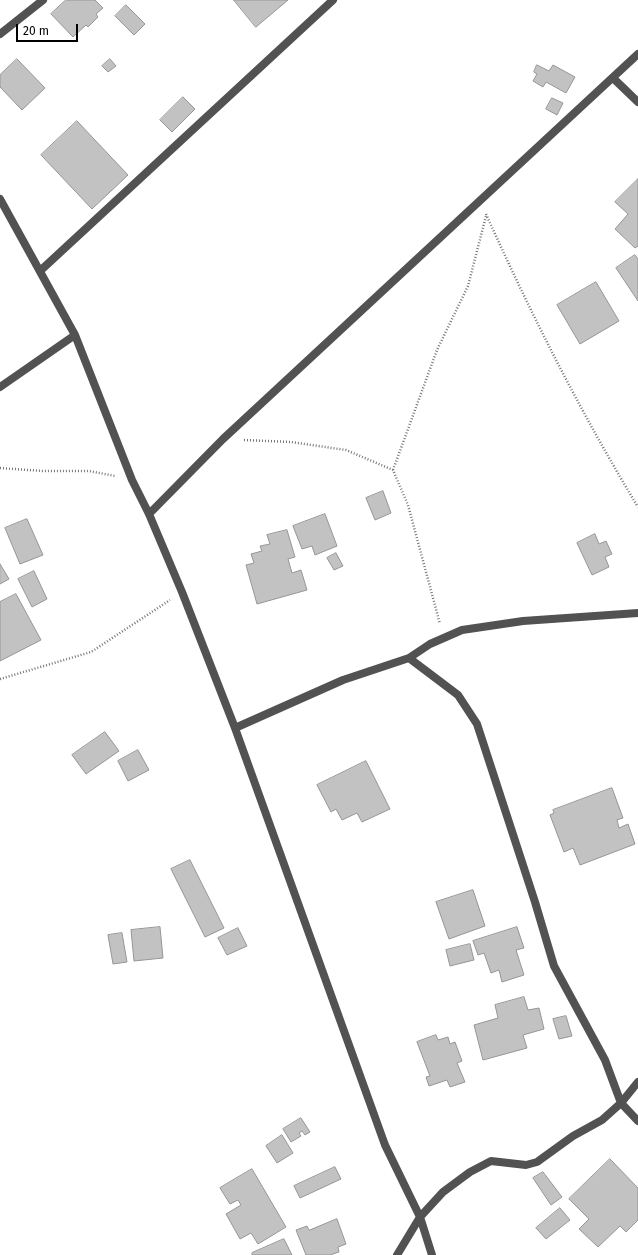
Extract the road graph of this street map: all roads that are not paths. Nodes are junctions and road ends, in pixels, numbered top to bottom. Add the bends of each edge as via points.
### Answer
1 (43, 0) edge
2 (333, 0) edge
3 (0, 34) edge
4 (638, 54) edge
5 (612, 78) junction
6 (638, 102) edge
7 (0, 199) edge
8 (40, 271) junction
9 (75, 335) junction
10 (0, 387) edge
11 (149, 514) junction
12 (638, 613) edge
13 (409, 658) junction
14 (235, 728) junction
15 (638, 1082) edge
16 (621, 1103) junction
17 (638, 1121) edge
18 (420, 1217) junction
19 (397, 1255) edge
20 (432, 1255) edge

1 - 3 street
2 - 8 street
4 - 5 street
5 - 6 street
5 - 11 street via 224,440
7 - 8 street
8 - 9 street
9 - 10 street
9 - 11 street via 132,480
11 - 14 street
12 - 13 street via 523,621 462,630 430,644
13 - 14 street via 343,680
13 - 16 street via 458,695 477,724 554,966 605,1060
14 - 18 street via 385,1145
15 - 16 street
16 - 17 street
16 - 18 street via 602,1120 573,1136 537,1162 526,1165 491,1161 470,1172 443,1192
18 - 19 street
18 - 20 street

